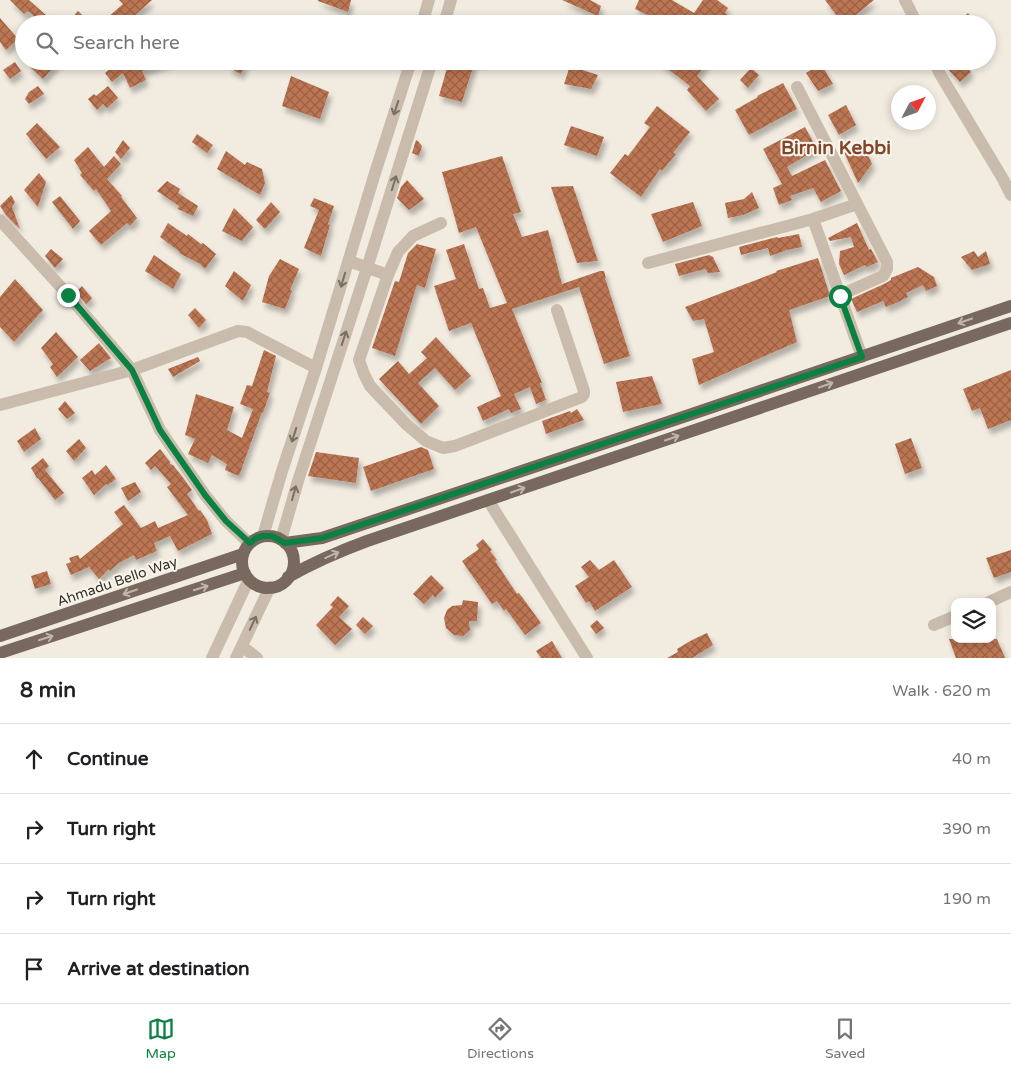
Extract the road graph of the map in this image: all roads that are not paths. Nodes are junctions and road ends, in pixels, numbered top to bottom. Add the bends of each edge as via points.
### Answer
1 (429, 0) edge
2 (451, 0) edge
3 (425, 15) edge
4 (447, 15) edge
5 (408, 70) edge
6 (429, 70) edge
7 (938, 70) edge
8 (797, 88) dead end
9 (1011, 195) edge
10 (857, 204) junction
11 (813, 219) junction
12 (0, 220) edge
13 (441, 223) dead end
14 (348, 260) junction
15 (648, 264) dead end
16 (368, 268) junction
17 (388, 274) junction
18 (840, 296) junction
19 (1011, 306) edge
20 (557, 310) dead end
21 (1011, 323) edge
22 (862, 357) junction
23 (316, 368) junction
24 (132, 370) junction
25 (0, 405) edge
26 (488, 500) junction
27 (263, 536) junction
28 (283, 541) junction
29 (250, 543) junction
30 (243, 554) junction
31 (247, 576) junction
32 (288, 577) junction
33 (270, 587) junction
34 (1011, 592) edge
35 (996, 599) edge
36 (951, 618) edge
37 (934, 625) dead end
38 (0, 636) edge
39 (242, 646) junction
40 (0, 653) edge
41 (212, 658) edge
42 (236, 658) edge
43 (257, 658) edge
44 (587, 658) edge

1 - 3 street
2 - 4 street
5 -> 14 street
16 -> 6 street
7 - 9 street
8 - 10 street
10 - 11 street
10 - 18 street via 887,262 887,269 882,276
11 - 15 street
11 - 18 street
12 - 24 street
13 - 17 street via 412,236 398,252
14 - 16 street
14 -> 23 street
16 - 17 street
28 -> 16 street via 298,481
17 - 20 street via 360,360 364,374 370,386 407,425 426,441 443,448 582,397 584,391
18 - 22 street
19 -> 22 main road
26 -> 21 main road
22 - 28 main road via 322,538
23 - 24 street via 247,332 238,331
23 -> 27 street
24 - 25 street
24 - 29 street via 160,430 205,495
32 -> 26 main road via 336,553
26 - 44 street
27 - 28 main road
27 - 29 main road
28 - 32 main road via 293,556
29 - 30 main road
30 - 31 main road via 242,567
30 -> 38 main road, Ahmadu Bello Way
31 - 33 main road via 255,584
40 -> 31 main road
31 - 41 street
32 - 33 main road via 277,586
39 -> 33 street
34 - 35 street
36 - 37 street
39 - 42 street
39 - 43 street

